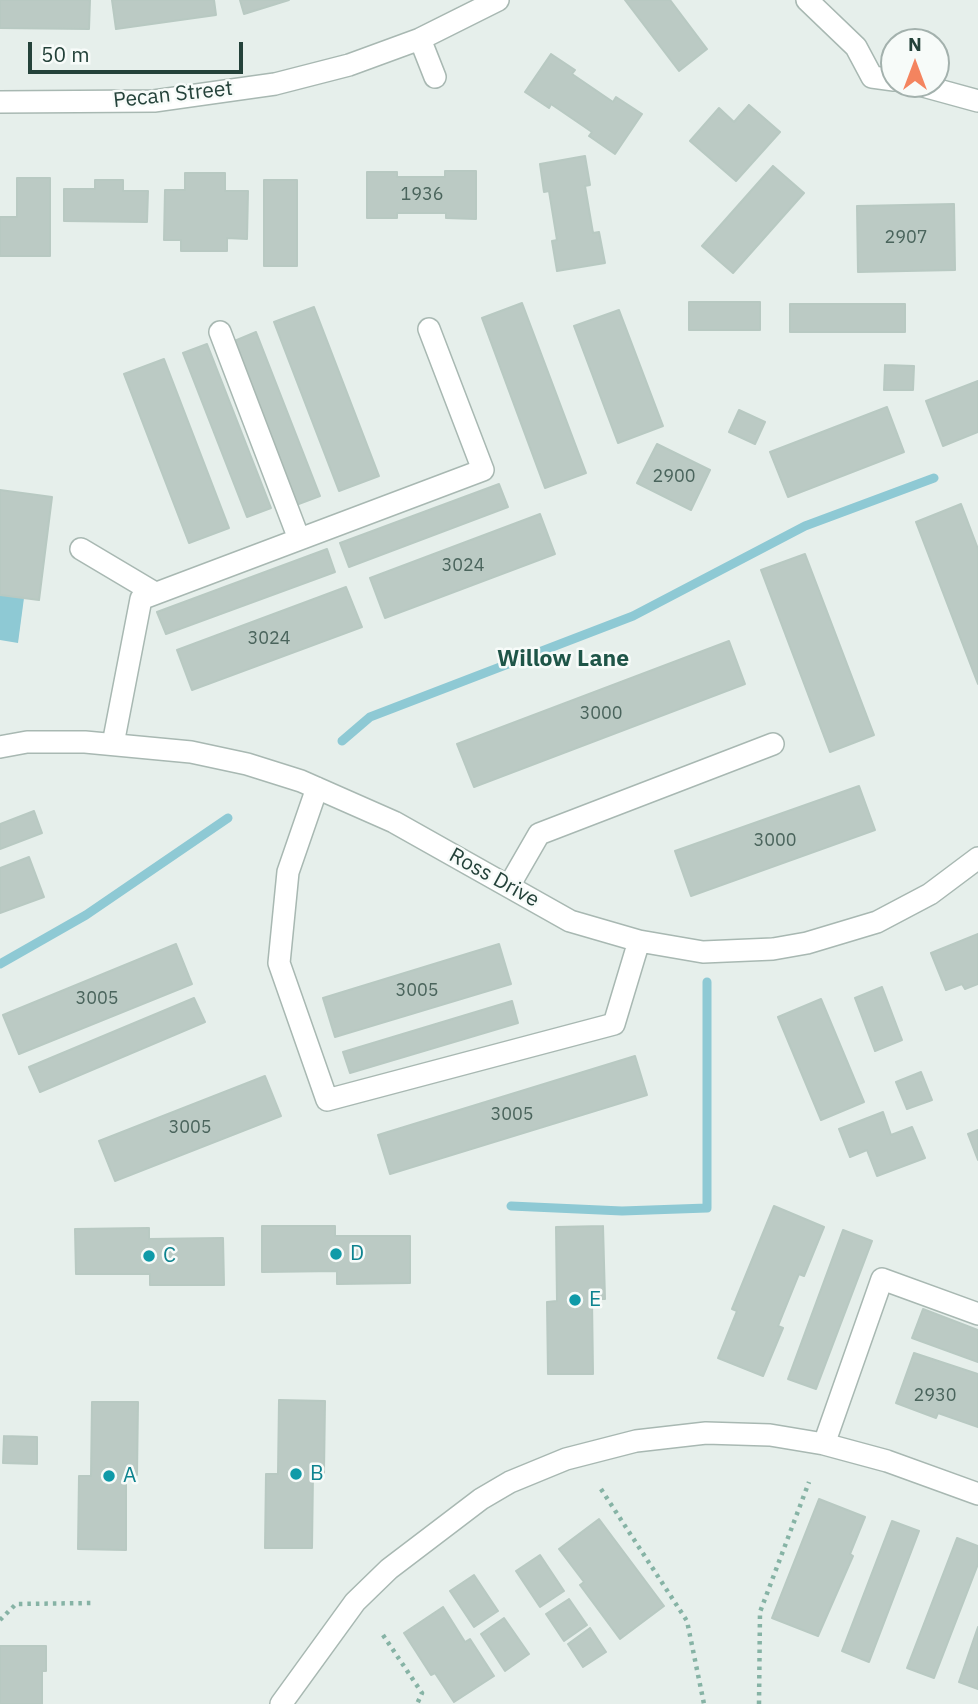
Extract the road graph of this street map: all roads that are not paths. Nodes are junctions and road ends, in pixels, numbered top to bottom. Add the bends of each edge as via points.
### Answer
1 (498, 0) edge
2 (807, 0) edge
3 (420, 39) junction
4 (435, 77) dead end
5 (880, 78) edge
6 (950, 93) edge
7 (978, 101) edge
8 (0, 103) edge
9 (429, 329) dead end
10 (220, 332) dead end
11 (299, 539) junction
12 (81, 549) dead end
13 (155, 593) junction
14 (113, 744) junction
15 (774, 744) dead end
16 (0, 747) edge
17 (317, 788) junction
18 (978, 858) edge
19 (509, 886) junction
20 (639, 941) junction
21 (978, 1314) edge
22 (824, 1444) junction
23 (978, 1494) edge
24 (281, 1704) edge

1 - 3 street, Pecan Street
2 - 5 street via 856,47 872,77
3 - 4 street
3 - 8 street, Pecan Street via 349,65 263,86 154,101
6 - 7 street
9 - 11 street via 483,470
10 - 11 street
11 - 13 street
12 - 13 street
13 - 14 street via 141,599
14 - 16 street, Ross Drive via 27,742
14 - 17 street, Ross Drive via 191,752
15 - 19 street via 539,834
17 - 19 street, Ross Drive via 394,822
17 - 20 street via 288,872 279,963 327,1100 614,1024
18 - 20 street, Ross Drive via 899,912 807,943 704,952
19 - 20 street, Ross Drive via 570,920
21 - 22 street via 882,1279
22 - 23 street
22 - 24 street via 770,1435 706,1433 636,1441 566,1459 510,1482 424,1539 389,1569 355,1602

